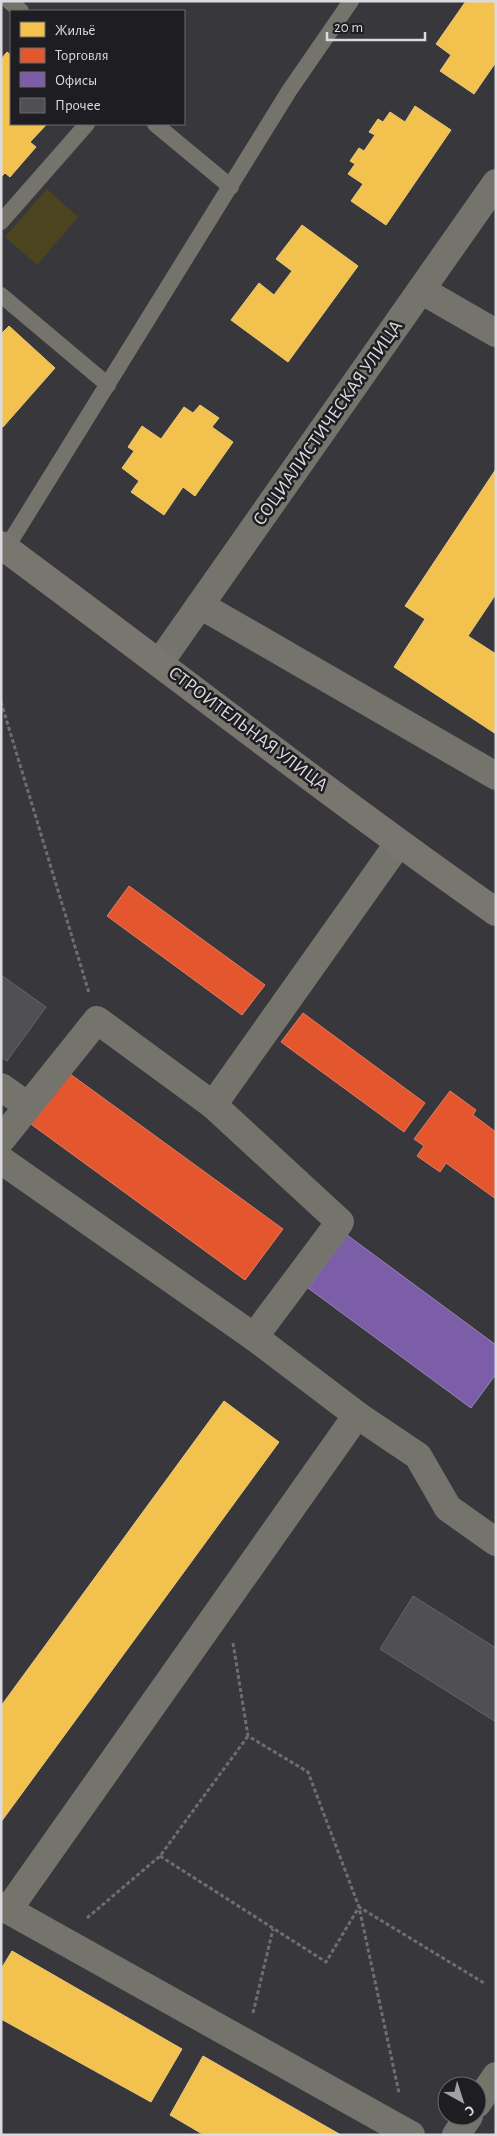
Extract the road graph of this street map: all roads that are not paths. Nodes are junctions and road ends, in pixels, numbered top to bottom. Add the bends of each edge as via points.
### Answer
1 (9, 1) edge
2 (351, 1) edge
3 (20, 10) edge
4 (86, 125) edge
5 (156, 125) edge
6 (496, 183) edge
7 (231, 187) junction
8 (1, 222) edge
9 (421, 290) junction
10 (1, 295) edge
11 (496, 333) edge
12 (108, 385) junction
13 (3, 550) edge
14 (200, 605) junction
15 (160, 662) junction
16 (496, 776) edge
17 (398, 844) junction
18 (496, 912) edge
19 (1, 1087) edge
20 (213, 1105) junction
21 (28, 1106) junction
22 (1, 1140) edge
23 (1, 1160) edge
24 (254, 1337) junction
25 (357, 1415) junction
26 (496, 1542) edge
27 (5, 1908) edge
28 (496, 2076) edge
29 (487, 2089) edge
30 (409, 2134) edge

1 - 3 lane
2 - 7 lane via 299,76
4 - 8 lane
5 - 7 lane
6 - 9 street, СОЦИАЛИСТИЧЕСКАЯ УЛИЦА
7 - 12 lane
9 - 11 street
9 - 14 street, СОЦИАЛИСТИЧЕСКАЯ УЛИЦА
10 - 12 lane
12 - 13 lane
13 - 15 street, СТРОИТЕЛЬНАЯ УЛИЦА
14 - 15 street, СОЦИАЛИСТИЧЕСКАЯ УЛИЦА
14 - 16 street
15 - 17 street, СТРОИТЕЛЬНАЯ УЛИЦА
17 - 18 street, СТРОИТЕЛЬНАЯ УЛИЦА
17 - 20 street
19 - 21 street
20 - 21 street via 97,1020
20 - 24 street via 340,1222
21 - 22 street
23 - 24 street
24 - 25 street
25 - 26 street via 418,1456 448,1508
25 - 27 street
27 - 30 street
28 - 29 street

